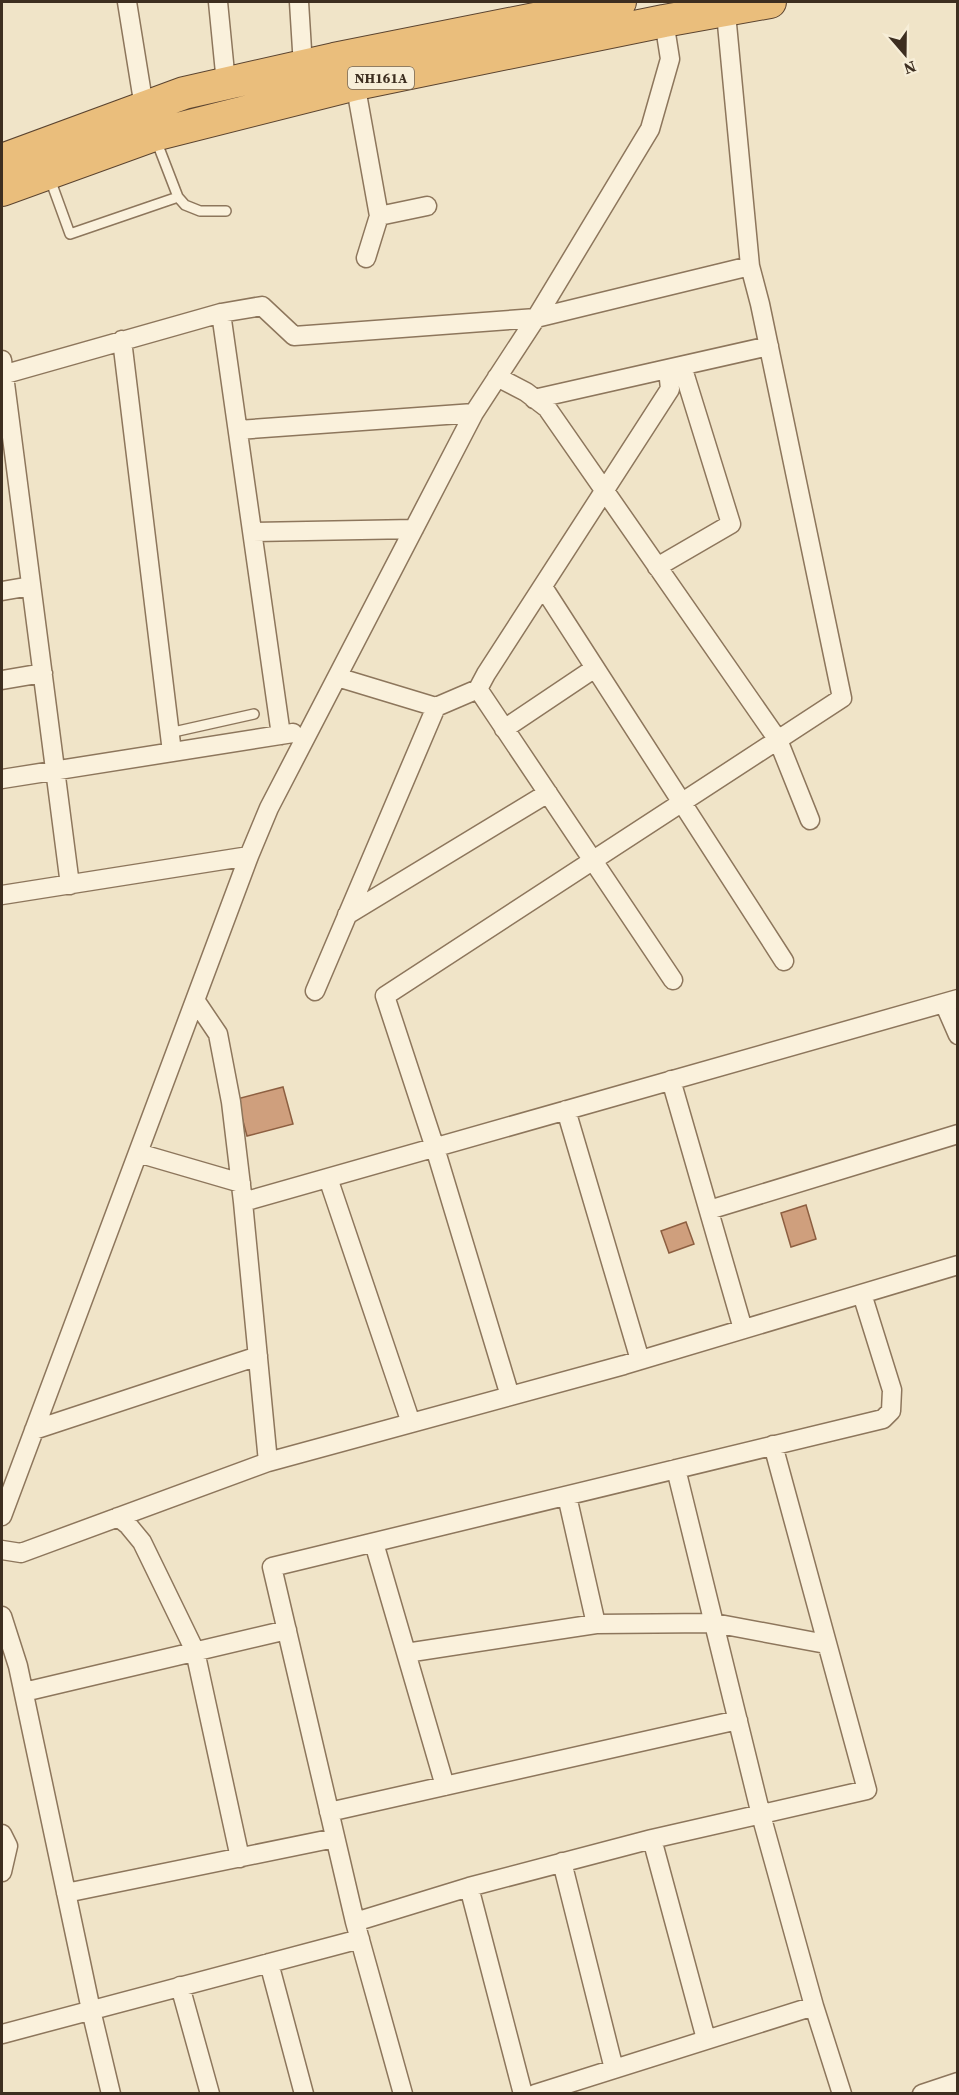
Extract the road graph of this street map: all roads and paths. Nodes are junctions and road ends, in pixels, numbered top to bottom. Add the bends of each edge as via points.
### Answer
1 (126, 2) edge
2 (218, 2) edge
3 (298, 2) edge
4 (620, 2) edge
5 (770, 2) edge
6 (570, 6) edge
7 (725, 6) edge
8 (664, 21) junction
9 (303, 66) junction
10 (353, 69) junction
11 (226, 83) junction
12 (149, 121) junction
13 (2, 160) edge
14 (43, 160) junction
15 (2, 190) edge
16 (177, 197) junction
17 (427, 206) dead end
18 (226, 211) dead end
19 (379, 216) junction
20 (366, 258) dead end
21 (750, 266) junction
22 (221, 313) junction
23 (536, 318) junction
24 (122, 340) junction
25 (769, 346) junction
26 (675, 368) junction
27 (2, 370) edge
28 (497, 377) junction
29 (534, 399) junction
30 (474, 413) junction
31 (238, 430) junction
32 (604, 490) junction
33 (10, 496) edge
34 (414, 529) junction
35 (253, 532) junction
36 (657, 567) junction
37 (31, 586) junction
38 (543, 586) junction
39 (2, 591) edge
40 (595, 668) junction
41 (43, 673) junction
42 (337, 677) junction
43 (2, 680) edge
44 (478, 689) junction
45 (436, 707) junction
46 (254, 714) dead end
47 (504, 729) junction
48 (310, 730) junction
49 (169, 733) junction
50 (281, 735) junction
51 (778, 740) junction
52 (172, 752) junction
53 (56, 771) junction
54 (2, 779) edge
55 (548, 793) junction
56 (682, 802) junction
57 (810, 820) dead end
58 (249, 856) junction
59 (593, 861) junction
60 (70, 885) junction
61 (2, 895) edge
62 (347, 915) junction
63 (784, 961) dead end
64 (673, 980) dead end
65 (315, 991) dead end
66 (195, 1000) junction
67 (951, 1001) edge
68 (957, 1035) edge
69 (671, 1080) junction
70 (566, 1110) junction
71 (957, 1134) edge
72 (435, 1148) junction
73 (138, 1153) junction
74 (328, 1178) junction
75 (241, 1183) junction
76 (243, 1202) junction
77 (709, 1210) junction
78 (957, 1265) edge
79 (862, 1294) junction
80 (743, 1329) junction
81 (258, 1356) junction
82 (640, 1360) junction
83 (510, 1396) junction
84 (411, 1423) junction
85 (34, 1430) junction
86 (773, 1445) junction
87 (268, 1462) junction
88 (676, 1469) junction
89 (567, 1496) junction
90 (2, 1516) edge
91 (118, 1517) junction
92 (374, 1543) junction
93 (2, 1550) edge
94 (2, 1616) edge
95 (714, 1623) junction
96 (596, 1624) junction
97 (287, 1630) junction
98 (826, 1644) junction
99 (195, 1651) junction
100 (406, 1653) junction
101 (24, 1692) junction
102 (738, 1720) junction
103 (445, 1786) junction
104 (329, 1812) junction
105 (761, 1815) junction
106 (2, 1834) edge
107 (335, 1838) junction
108 (652, 1839) junction
109 (240, 1858) junction
110 (562, 1863) junction
111 (2, 1872) edge
112 (469, 1887) junction
113 (66, 1893) junction
114 (355, 1922) junction
115 (360, 1939) junction
116 (269, 1963) junction
117 (180, 1986) junction
118 (814, 2006) junction
119 (91, 2010) junction
120 (2, 2034) edge
121 (706, 2040) junction
122 (614, 2069) junction
123 (957, 2082) edge
124 (111, 2094) edge
125 (210, 2094) edge
126 (304, 2094) edge
127 (403, 2094) edge
128 (523, 2094) edge
129 (535, 2094) edge
130 (842, 2094) edge
131 (922, 2094) edge

1 - 12 street
2 - 11 street
3 - 9 street
4 - 6 highway, NH161A
5 - 7 highway, NH161A
6 - 10 highway, NH161A
7 - 8 highway, NH161A
7 - 21 street
8 - 10 highway, NH161A
8 - 23 street via 670,59 650,129
9 - 10 highway, NH161A
9 - 11 highway, NH161A
10 - 12 highway, NH161A
10 - 19 street
11 - 12 highway, NH161A via 184,93
12 - 14 highway, NH161A
12 - 16 lane
13 - 14 highway, NH161A
14 - 15 highway, NH161A
14 - 16 lane via 70,234
16 - 18 lane via 200,212
17 - 19 street
19 - 20 street
21 - 23 street
21 - 25 street
22 - 23 street via 262,306 294,336
22 - 24 street
22 - 31 street
23 - 28 street
24 - 27 street
24 - 49 street
25 - 26 street
25 - 51 street via 842,698
26 - 29 street
26 - 32 street via 670,389
26 - 36 street via 731,524
27 - 33 street
28 - 29 street
28 - 30 street
29 - 32 street via 547,408
30 - 31 street
30 - 34 street
31 - 35 street
32 - 36 street
32 - 38 street
33 - 37 street
34 - 35 street
34 - 42 street
35 - 50 street
36 - 51 street
37 - 39 street
37 - 41 street
38 - 40 street
38 - 44 street
40 - 47 street
40 - 56 street
41 - 43 street
41 - 53 street
42 - 45 street
42 - 48 street
44 - 45 street
44 - 47 street
45 - 62 street
46 - 49 lane
47 - 55 street
48 - 50 street
48 - 58 street
49 - 52 street
50 - 52 street
51 - 56 street
51 - 57 street
52 - 53 street
53 - 54 street
53 - 60 street
55 - 59 street
55 - 62 street
56 - 59 street
56 - 63 street
58 - 60 street
58 - 66 street
59 - 64 street
59 - 72 street via 385,996
60 - 61 street
62 - 65 street
66 - 73 street
66 - 75 street via 218,1034
67 - 68 street
67 - 69 street
69 - 70 street
69 - 77 street
70 - 72 street
70 - 82 street
71 - 77 street
72 - 74 street
72 - 83 street
73 - 75 street
73 - 85 street
74 - 76 street
74 - 84 street
75 - 76 street
76 - 81 street
77 - 80 street
78 - 79 street
79 - 80 street
79 - 86 street via 892,1390 891,1411 883,1419
80 - 82 street
81 - 85 street
81 - 87 street
82 - 83 street
83 - 84 street
84 - 87 street
85 - 90 street
86 - 88 street
86 - 98 street
87 - 91 street
88 - 89 street
88 - 95 street
89 - 92 street
89 - 96 street
91 - 93 street via 21,1553
91 - 99 street via 142,1542
92 - 97 street via 272,1567
92 - 100 street
94 - 101 street
95 - 96 street
95 - 98 street
95 - 102 street
96 - 100 street
97 - 99 street
97 - 104 street
98 - 105 street via 867,1790
99 - 101 street
99 - 109 street
100 - 103 street
101 - 113 street
102 - 103 street
102 - 105 street
103 - 104 street
104 - 107 street
105 - 108 street
105 - 118 street
106 - 111 street via 8,1846
107 - 109 street
107 - 114 street
108 - 110 street
108 - 121 street
109 - 113 street
110 - 112 street
110 - 122 street
112 - 114 street
112 - 128 street
113 - 119 street
114 - 115 street
115 - 116 street
115 - 127 street
116 - 117 street
116 - 126 street
117 - 119 street
117 - 125 street
118 - 121 street
118 - 130 street
119 - 120 street
119 - 124 street
121 - 122 street
122 - 129 street
123 - 131 street

